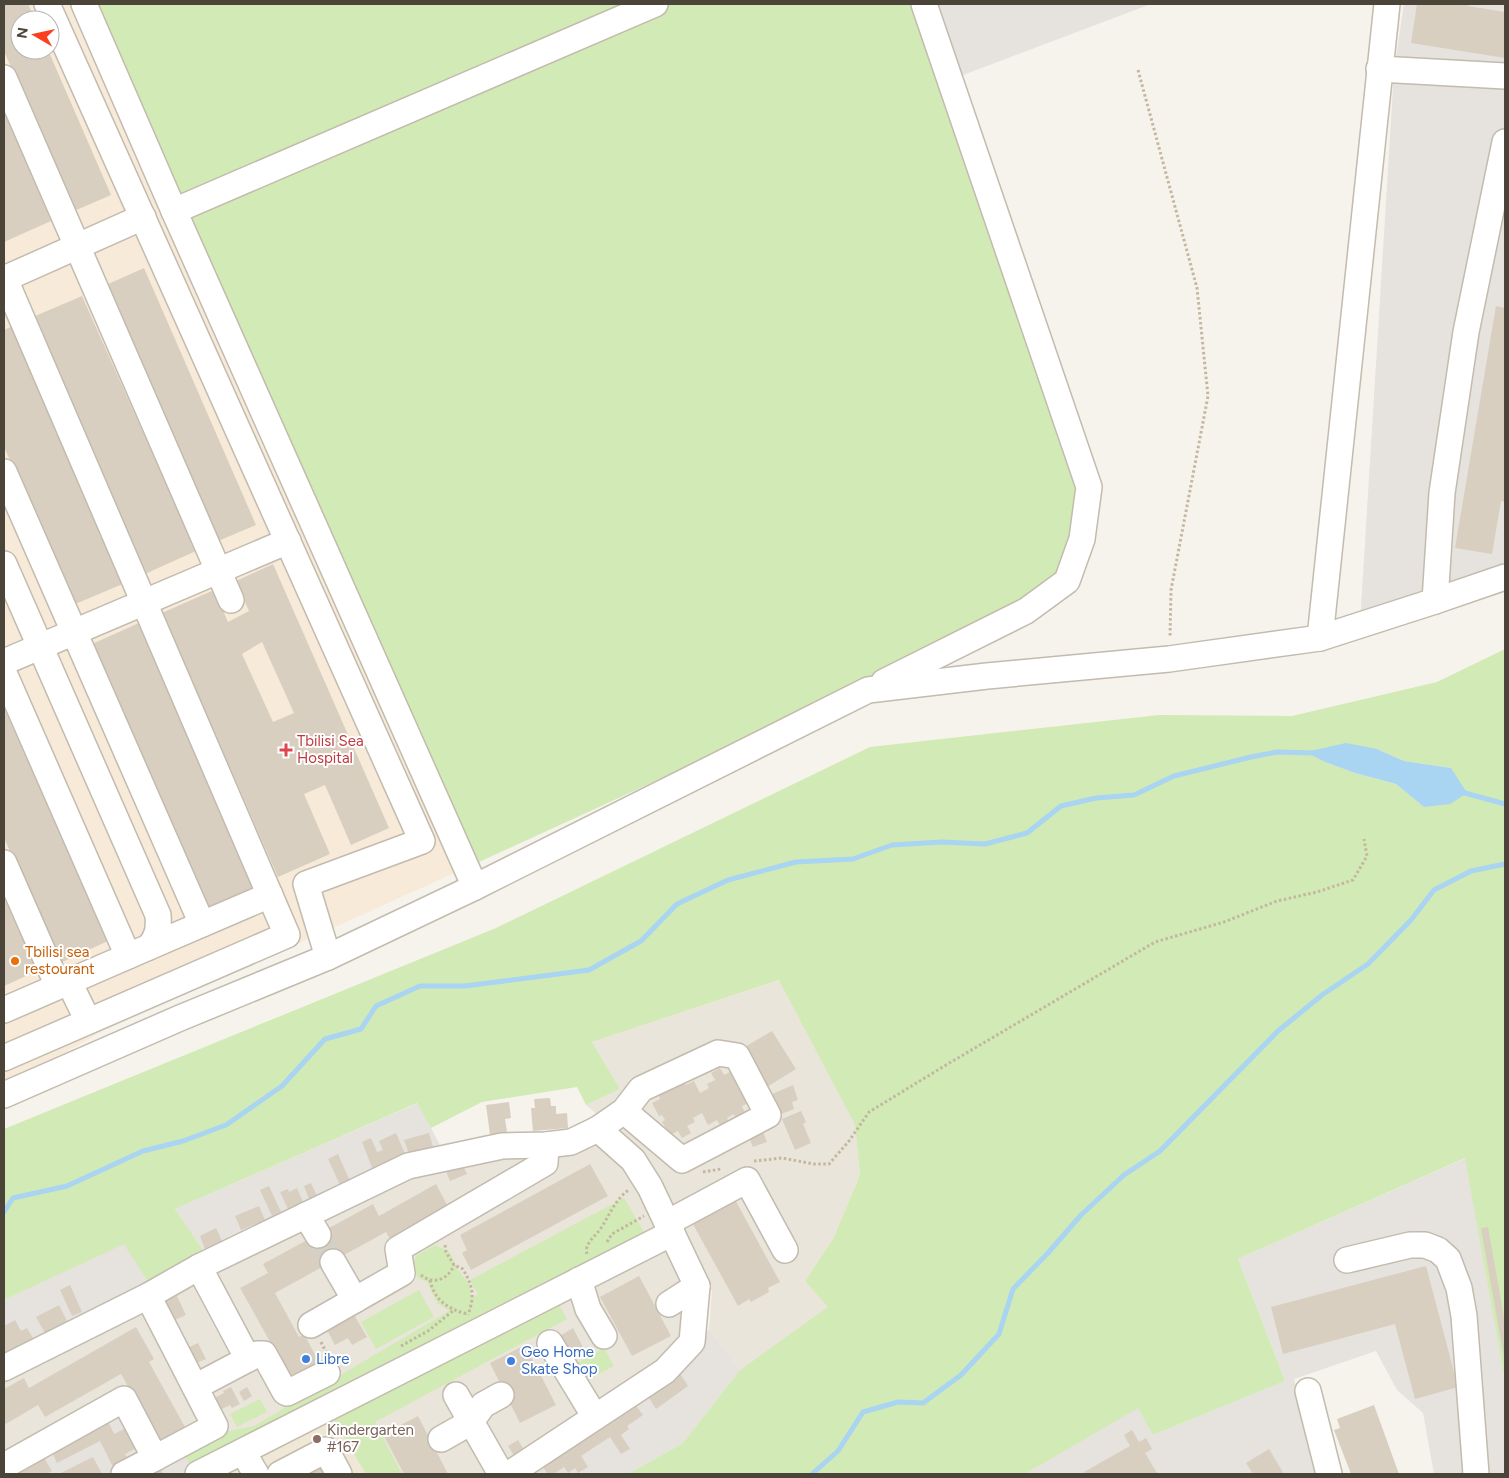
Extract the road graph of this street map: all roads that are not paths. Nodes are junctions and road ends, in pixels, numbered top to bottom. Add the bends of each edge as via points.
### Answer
1 (47, 4) edge
2 (84, 4) edge
3 (655, 4) edge
4 (924, 4) edge
5 (1387, 4) edge
6 (1380, 69) junction
7 (1505, 76) edge
8 (4, 78) edge
9 (1505, 142) edge
10 (174, 211) junction
11 (143, 217) junction
12 (77, 247) junction
13 (4, 279) edge
14 (4, 472) edge
15 (288, 541) junction
16 (4, 564) edge
17 (218, 571) junction
18 (1505, 577) edge
19 (231, 600) dead end
20 (1435, 601) junction
21 (144, 603) junction
22 (74, 632) junction
23 (1320, 638) junction
24 (40, 647) junction
25 (4, 662) edge
26 (4, 673) edge
27 (868, 690) junction
28 (4, 863) edge
29 (476, 887) junction
30 (270, 896) junction
31 (202, 924) junction
32 (138, 951) junction
33 (328, 957) junction
34 (64, 984) junction
35 (4, 1010) edge
36 (88, 1021) junction
37 (4, 1058) edge
38 (4, 1096) edge
39 (624, 1111) junction
40 (598, 1129) junction
41 (546, 1145) junction
42 (670, 1228) junction
43 (785, 1250) dead end
44 (1347, 1260) dead end
45 (333, 1262) tunnel mouth
46 (199, 1266) junction
47 (584, 1270) junction
48 (697, 1286) junction
49 (148, 1296) junction
50 (354, 1300) junction
51 (669, 1304) dead end
52 (312, 1324) road end
53 (604, 1336) dead end
54 (550, 1343) dead end
55 (248, 1359) junction
56 (4, 1368) edge
57 (327, 1373) road end
58 (195, 1387) junction
59 (299, 1388) junction
60 (1308, 1391) dead end
61 (501, 1395) dead end
62 (456, 1396) dead end
63 (312, 1417) junction
64 (595, 1417) junction
65 (471, 1422) junction
66 (441, 1439) dead end
67 (243, 1452) junction
68 (156, 1458) junction
69 (4, 1466) edge
70 (124, 1474) edge
71 (198, 1474) edge
72 (256, 1474) edge
73 (280, 1474) edge
74 (339, 1474) edge
75 (501, 1474) edge
76 (508, 1474) edge
77 (1329, 1474) edge
78 (1476, 1474) edge

1 - 11 street
2 - 10 street
3 - 10 street
4 - 27 street via 1089,487 1082,539 1067,581 1026,611
5 - 6 street
6 - 7 street
6 - 23 street
8 - 12 street
9 - 20 street via 1464,341 1442,493
10 - 29 street
11 - 12 street
11 - 15 street
12 - 13 street
12 - 17 street
13 - 21 street
14 - 22 street
15 - 17 street
15 - 33 street via 422,841 306,884
16 - 24 street
17 - 19 street
17 - 21 street
18 - 20 street
20 - 23 street
21 - 22 street
21 - 30 street
22 - 24 street
22 - 31 street
23 - 27 street via 1169,659
24 - 25 street
24 - 32 street via 158,914 155,940
26 - 32 street
27 - 29 street
28 - 34 street
29 - 33 street
30 - 31 street
30 - 36 street via 286,935
31 - 32 street
32 - 34 street
33 - 38 street
34 - 35 street
34 - 36 street
36 - 37 street
39 - 39 street via 682,1160 768,1115 737,1056 718,1053 641,1089
39 - 40 street
40 - 41 street via 571,1142
40 - 42 street via 633,1160
41 - 46 street via 502,1146 408,1166 312,1225
41 - 50 street via 545,1162 398,1249 402,1273
42 - 43 street via 747,1180
42 - 47 street
42 - 48 street
44 - 78 street via 1410,1245 1425,1245 1448,1259 1459,1288 1464,1316
45 - 50 street
46 - 49 street
46 - 55 street
47 - 53 street via 588,1309
47 - 63 street via 451,1346
48 - 51 street
48 - 64 street via 692,1342 665,1371
49 - 56 street
49 - 58 street
50 - 52 street
54 - 64 street
55 - 58 street
55 - 59 street via 264,1354 285,1392
57 - 59 street
58 - 68 street via 216,1426
59 - 63 street
60 - 77 street
61 - 65 street via 484,1405
62 - 65 street
63 - 67 street
64 - 76 street
65 - 66 street
65 - 75 street
67 - 71 street
67 - 72 street
68 - 69 street via 124,1399
68 - 70 street
73 - 74 street via 326,1450

